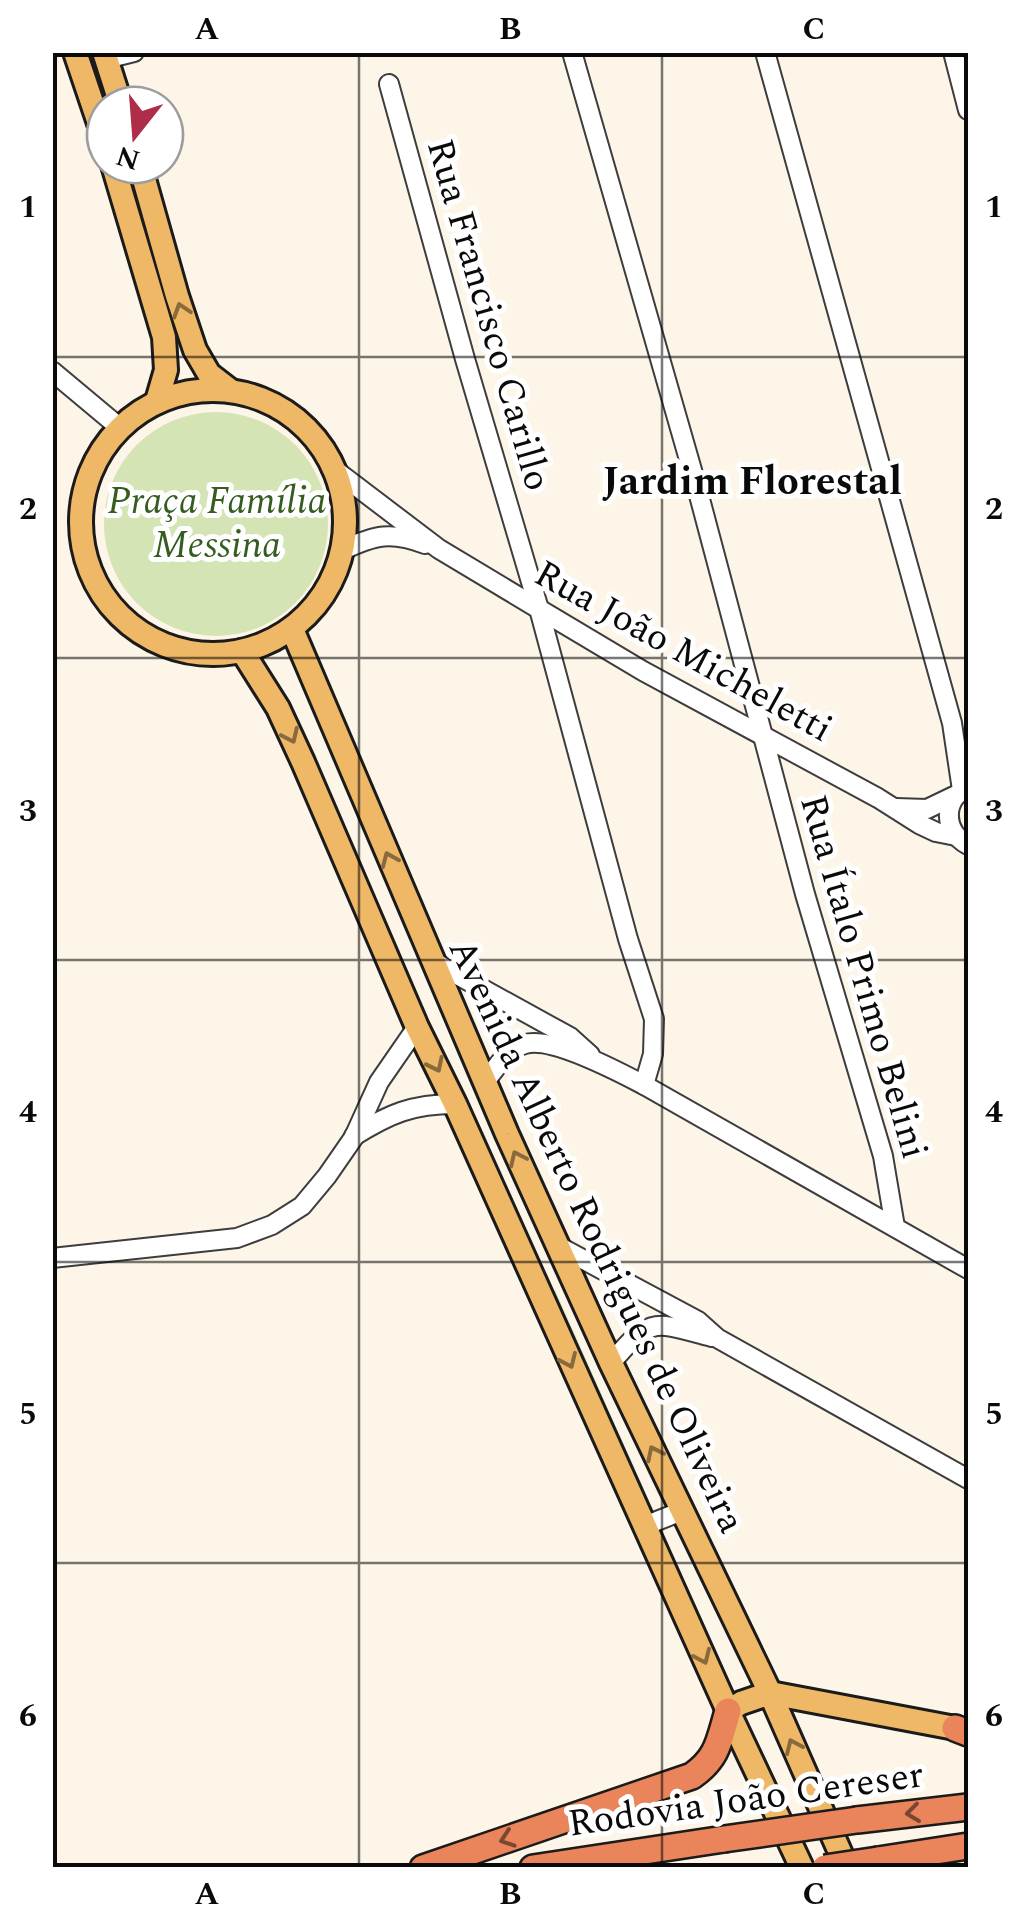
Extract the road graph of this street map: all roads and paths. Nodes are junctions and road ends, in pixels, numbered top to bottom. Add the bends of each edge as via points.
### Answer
1 (75, 52) edge
2 (134, 52) edge
3 (572, 52) edge
4 (765, 52) edge
5 (953, 52) edge
6 (105, 56) edge
7 (389, 84) dead end
8 (86, 85) edge
9 (114, 85) edge
10 (968, 110) edge
11 (119, 185) edge
12 (146, 185) edge
13 (52, 372) edge
14 (231, 390) junction
15 (156, 401) junction
16 (119, 427) junction
17 (335, 470) junction
18 (439, 549) junction
19 (343, 550) junction
20 (539, 610) junction
21 (292, 629) junction
22 (242, 651) junction
23 (952, 722) junction
24 (762, 734) junction
25 (968, 752) edge
26 (962, 791) edge
27 (896, 808) junction
28 (962, 840) edge
29 (431, 960) junction
30 (418, 1027) junction
31 (594, 1059) junction
32 (485, 1082) junction
33 (644, 1085) junction
34 (454, 1104) junction
35 (354, 1136) junction
36 (894, 1227) junction
37 (558, 1246) junction
38 (52, 1258) edge
39 (968, 1270) edge
40 (717, 1338) junction
41 (611, 1363) junction
42 (968, 1480) edge
43 (682, 1511) junction
44 (644, 1526) junction
45 (770, 1693) junction
46 (728, 1712) junction
47 (964, 1730) edge
48 (968, 1806) edge
49 (968, 1846) edge
50 (423, 1868) edge
51 (533, 1868) edge
52 (802, 1868) edge
53 (825, 1868) edge
54 (847, 1868) edge

1 - 8 main road
2 - 6 street
3 - 24 street, Rua Ítalo Primo Belini
4 - 23 street
5 - 10 street
6 - 9 main road
7 - 20 street, Rua Francisco Carillo
11 - 15 main road via 164,337 166,370
14 -> 12 main road via 209,374 195,350
13 - 16 street
14 - 15 main road via 193,390
14 - 17 main road via 294,417
15 - 16 main road
16 - 22 main road via 94,461 80,502 81,544 95,585 122,619 158,643 199,654
17 - 18 street, Rua João Micheletti
17 - 19 main road via 345,510
18 - 19 street, Rua João Micheletti via 397,535
18 - 20 street, Rua João Micheletti
19 - 21 main road via 315,607
20 - 24 street, Rua João Micheletti
20 - 33 street, Rua Francisco Carillo via 654,1019
21 - 22 main road
29 -> 21 main road, Avenida Alberto Rodrigues de Oliveira
22 -> 30 main road, Avenida Alberto Rodrigues de Oliveira via 278,708
23 - 25 street
23 - 26 street
24 - 27 street, Rua João Micheletti
24 - 36 street, Rua Ítalo Primo Belini via 883,1156
26 - 27 street via 927,808
26 - 28 street via 948,817
27 - 28 street, Rua João Micheletti
29 - 31 street via 570,1037
29 - 32 main road, Avenida Alberto Rodrigues de Oliveira
30 -> 34 main road, Avenida Alberto Rodrigues de Oliveira
30 - 35 street via 379,1082
31 - 32 street via 537,1042 522,1044
31 - 33 street
37 -> 32 main road, Avenida Alberto Rodrigues de Oliveira
33 - 36 street
34 - 35 street via 402,1110
34 -> 44 main road, Avenida Alberto Rodrigues de Oliveira
35 - 38 street via 302,1206 272,1225 237,1238
36 - 39 street
37 - 40 street via 698,1321
37 - 41 main road, Avenida Alberto Rodrigues de Oliveira
40 - 41 street via 650,1326
40 - 42 street
43 -> 41 main road, Avenida Alberto Rodrigues de Oliveira
43 - 44 street
43 - 45 main road, Avenida Alberto Rodrigues de Oliveira
44 -> 46 main road, Avenida Alberto Rodrigues de Oliveira
45 - 46 main road
45 - 47 main road
54 -> 45 main road, Avenida Alberto Rodrigues de Oliveira
46 -> 50 highway via 716,1750 692,1776
46 - 52 main road, Avenida Alberto Rodrigues de Oliveira
48 -> 51 highway, Rodovia João Cereser, bridge
49 - 53 highway, Rodovia João Cereser, bridge

